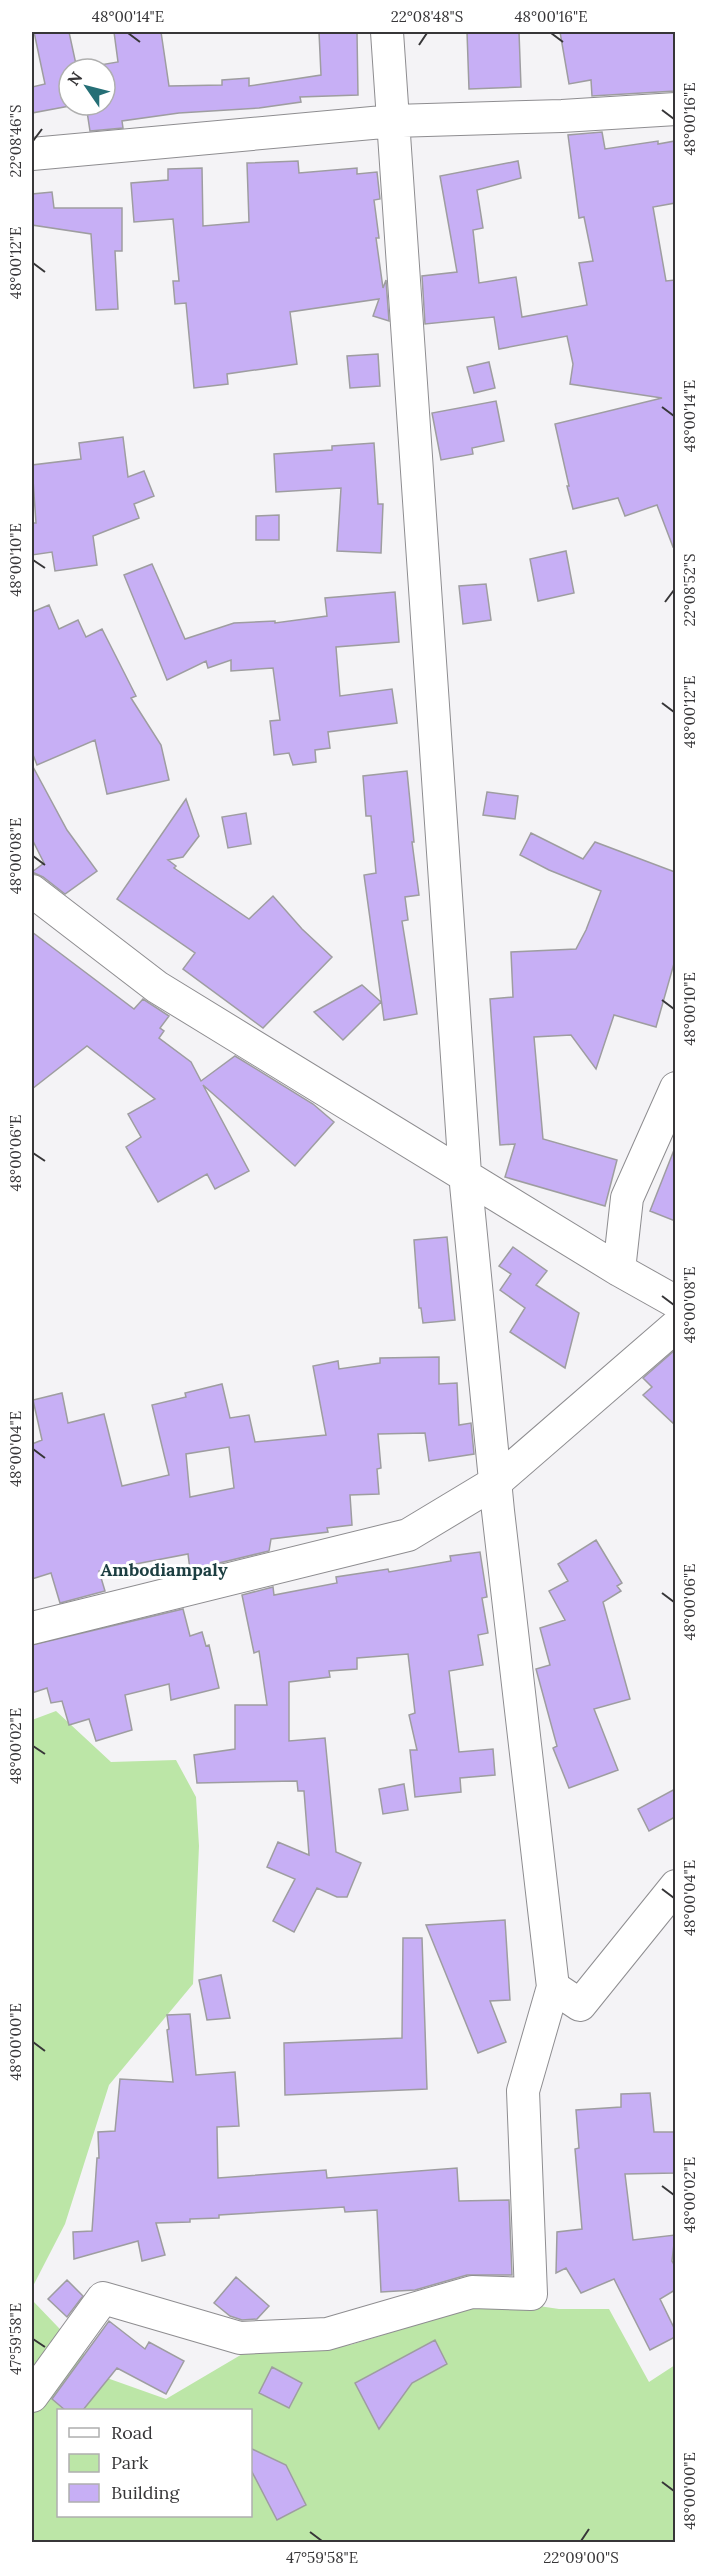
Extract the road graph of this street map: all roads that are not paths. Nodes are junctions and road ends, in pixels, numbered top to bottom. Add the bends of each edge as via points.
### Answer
1 (387, 32) edge
2 (675, 109) edge
3 (394, 121) junction
4 (32, 154) edge
5 (32, 891) edge
6 (675, 1088) edge
7 (465, 1174) junction
8 (619, 1270) junction
9 (675, 1302) edge
10 (675, 1326) edge
11 (496, 1482) junction
12 (32, 1628) edge
13 (675, 1886) edge
14 (553, 1987) junction
15 (32, 2396) edge

1 - 3 street
2 - 3 street
3 - 4 street
3 - 7 street
5 - 7 street via 157,987
6 - 8 street via 627,1198
7 - 8 street
7 - 11 street
8 - 9 street
10 - 11 street
11 - 12 street via 408,1535
11 - 14 street
13 - 14 street via 580,2005
14 - 15 street via 523,2091 531,2294 472,2292 327,2334 240,2338 103,2298

